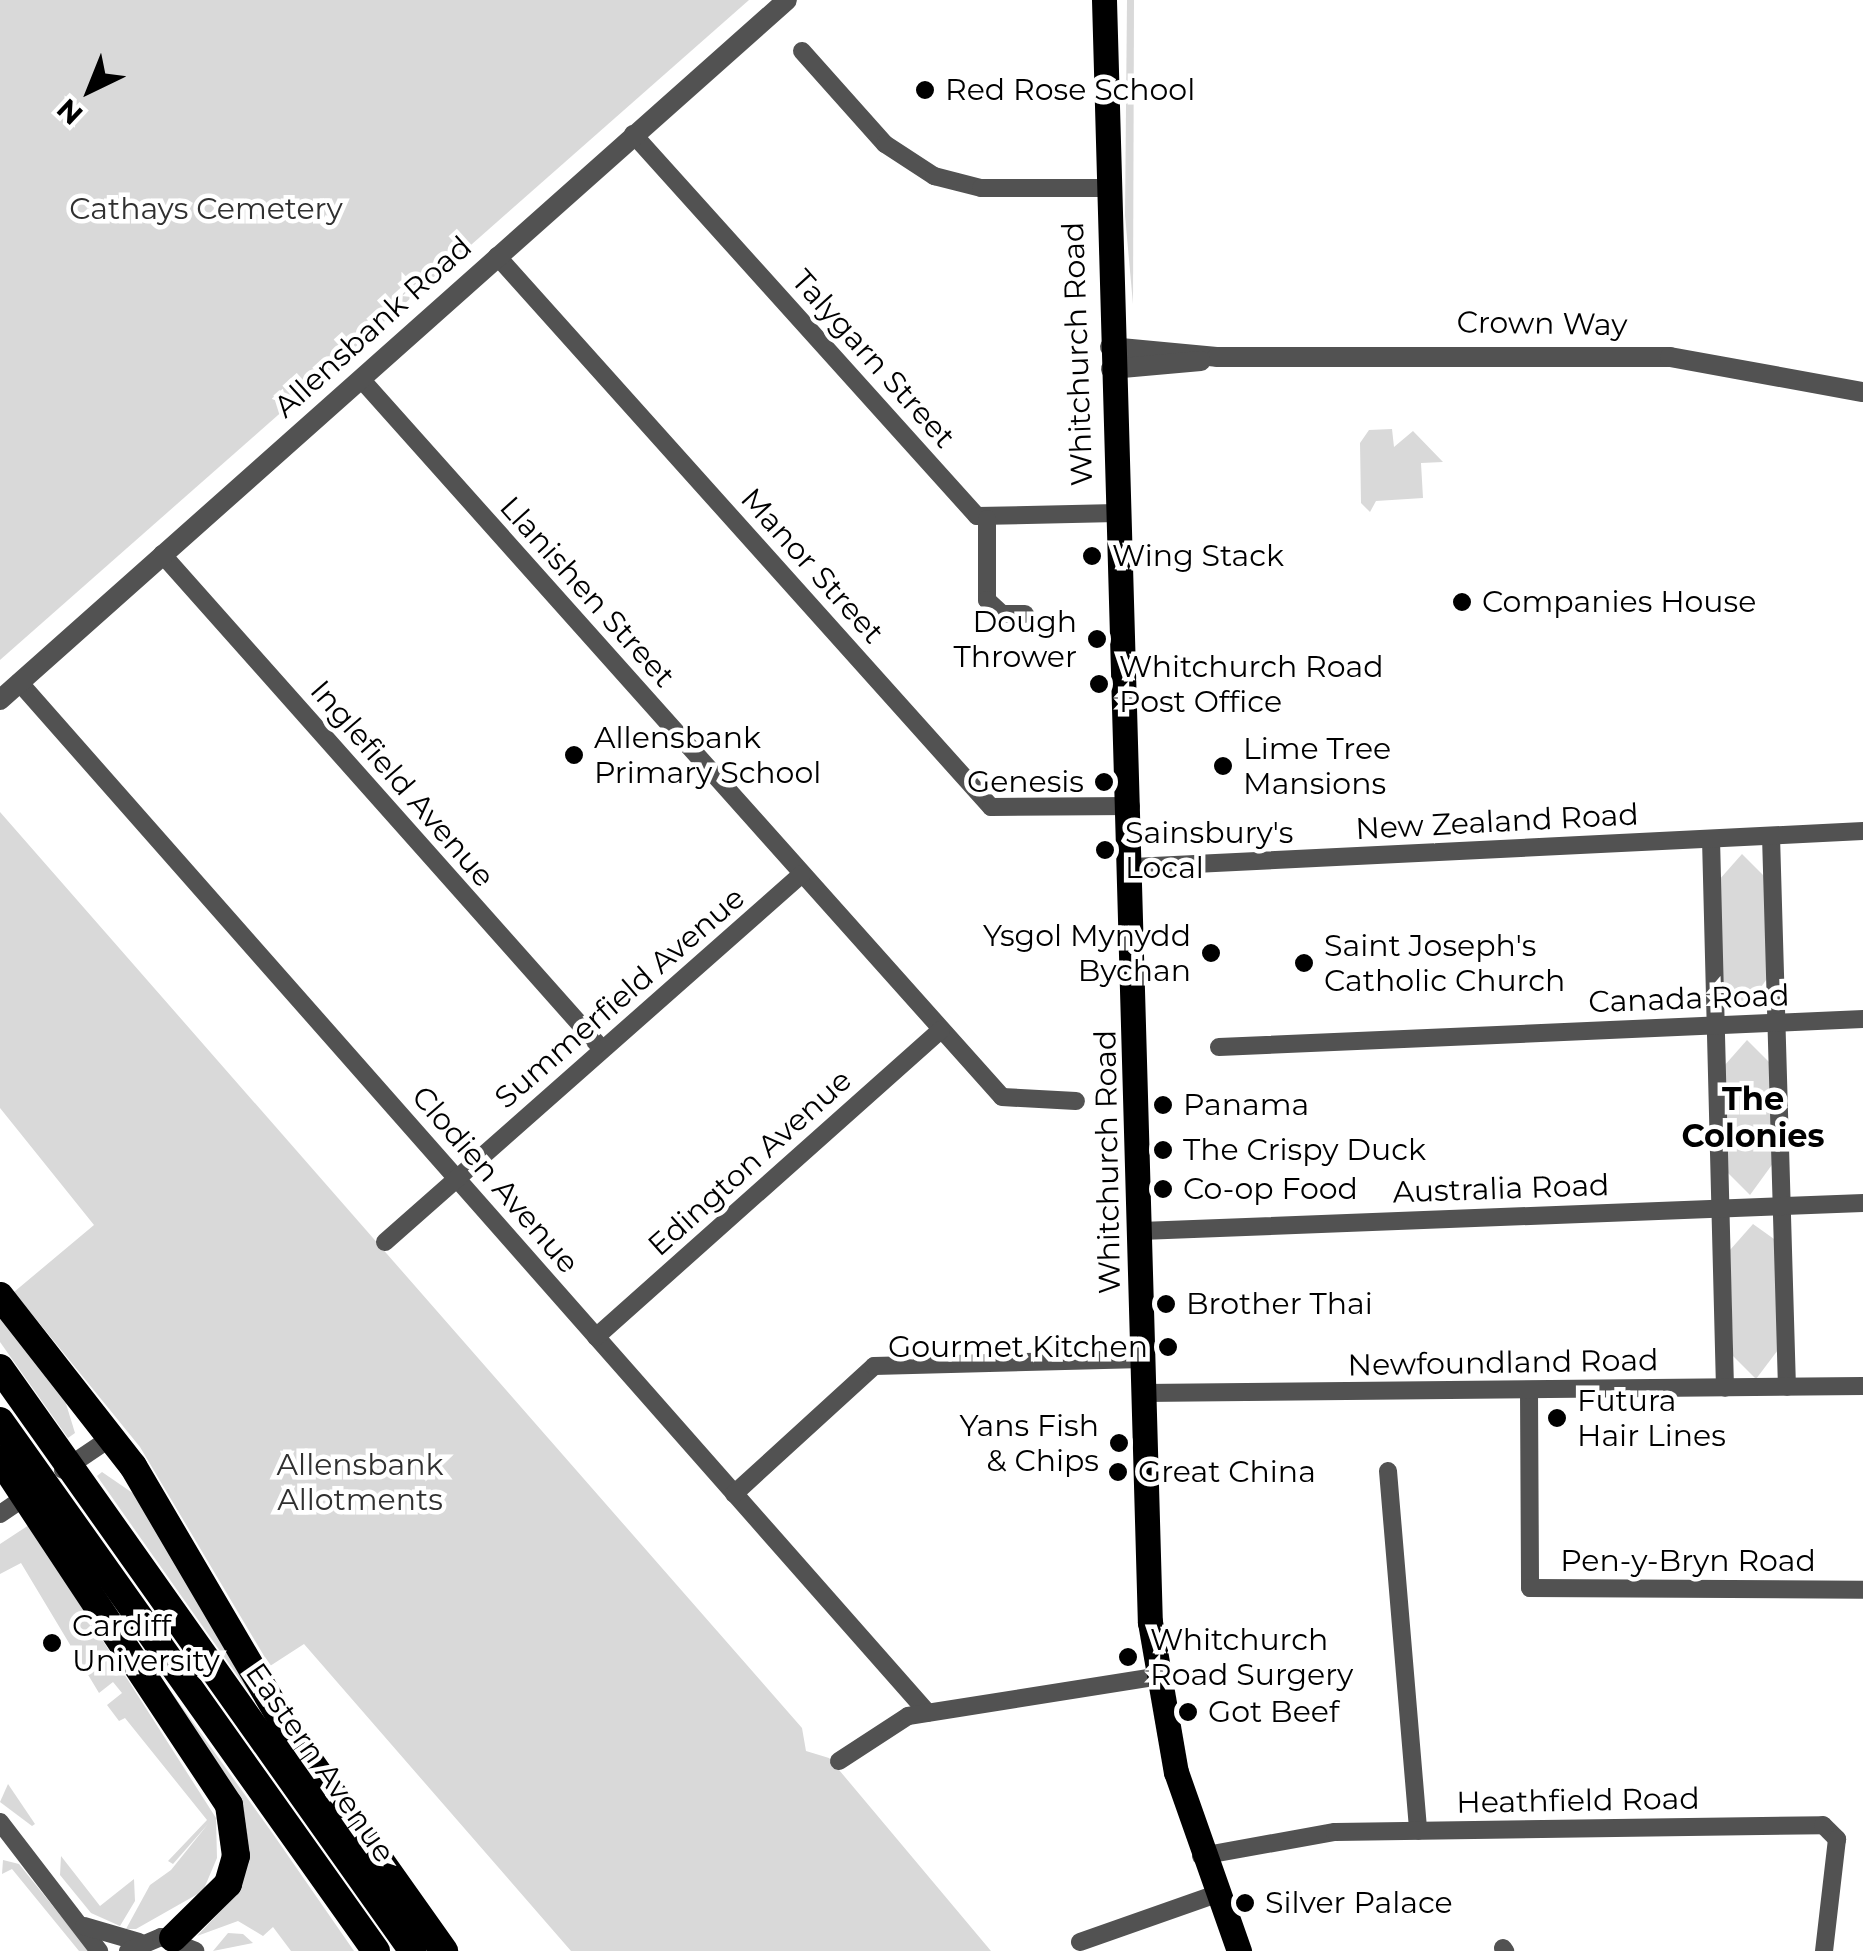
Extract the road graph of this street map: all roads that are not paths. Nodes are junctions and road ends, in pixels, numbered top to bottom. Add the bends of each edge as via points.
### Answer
1 (786, 0) edge
2 (1104, 0) edge
3 (802, 51) dead end
4 (632, 134) junction
5 (1104, 188) junction
6 (497, 256) junction
7 (1110, 358) junction
8 (361, 379) junction
9 (1863, 392) edge
10 (1118, 513) junction
11 (987, 519) junction
12 (162, 554) junction
13 (1025, 614) dead end
14 (19, 682) junction
15 (0, 700) edge
16 (1131, 806) junction
17 (1863, 832) edge
18 (1771, 836) junction
19 (1711, 838) junction
20 (1133, 867) junction
21 (802, 874) junction
22 (1863, 1020) edge
23 (1776, 1024) junction
24 (1715, 1025) junction
25 (941, 1030) junction
26 (1218, 1046) dead end
27 (602, 1050) junction
28 (1076, 1101) dead end
29 (457, 1178) junction
30 (1863, 1204) edge
31 (1782, 1206) junction
32 (1720, 1209) junction
33 (1141, 1231) junction
34 (385, 1242) dead end
35 (0, 1296) edge
36 (596, 1337) junction
37 (1142, 1359) junction
38 (0, 1368) edge
39 (1863, 1386) edge
40 (1726, 1388) junction
41 (1787, 1388) junction
42 (1530, 1390) junction
43 (1142, 1393) junction
44 (0, 1422) edge
45 (101, 1444) junction
46 (0, 1458) edge
47 (1388, 1471) dead end
48 (734, 1494) junction
49 (0, 1514) edge
50 (1863, 1590) edge
51 (1155, 1677) junction
52 (928, 1713) junction
53 (839, 1760) dead end
54 (0, 1822) edge
55 (1418, 1830) junction
56 (1201, 1856) junction
57 (1216, 1894) junction
58 (84, 1926) junction
59 (1080, 1942) dead end
60 (184, 1945) edge
61 (134, 1946) edge
62 (99, 1951) edge
63 (376, 1951) edge
64 (413, 1951) edge
65 (444, 1951) edge
66 (1239, 1951) edge
67 (1824, 1951) edge

1 - 4 street, Allensbank Road
2 - 5 main road, Whitchurch Road
3 - 5 street via 885,144 934,176 981,188
4 - 6 street, Allensbank Road
4 - 11 street, Talygarn Street
5 - 7 main road, Whitchurch Road
6 - 8 street, Allensbank Road
6 - 16 street, Manor Street via 991,807
7 - 9 street, Crown Way via 1670,357
7 - 10 main road, Whitchurch Road
8 - 12 street, Allensbank Road
8 - 21 street, Llanishen Street
10 - 11 street
10 - 16 main road, Whitchurch Road
11 - 13 street via 988,600 1002,614
12 - 14 street, Allensbank Road
12 - 27 street, Inglefield Avenue
14 - 15 street, Allensbank Road
14 - 29 street, Clodien Avenue
16 - 20 main road, Whitchurch Road
17 - 18 street, New Zealand Road
18 - 19 street, New Zealand Road
18 - 23 street
19 - 20 street, New Zealand Road
19 - 24 street
20 - 33 main road, Whitchurch Road
21 - 25 street, Llanishen Street
21 - 27 street, Summerfield Avenue
22 - 23 street, Canada Road
23 - 24 street, Canada Road
23 - 31 street
24 - 26 street, Canada Road
24 - 32 street
25 - 28 street, Llanishen Street via 1006,1101
25 - 36 street, Edington Avenue
27 - 29 street, Summerfield Avenue
29 - 34 street, Summerfield Avenue
29 - 36 street, Clodien Avenue
30 - 31 street, Australia Road
31 - 32 street, Australia Road
31 - 41 street
32 - 33 street, Australia Road
32 - 40 street
33 - 37 main road, Whitchurch Road
35 - 45 highway
36 - 48 street, Clodien Avenue
37 - 43 main road, Whitchurch Road
37 - 48 street via 882,1363
38 - 64 highway, Eastern Avenue
39 - 41 street, Newfoundland Road
40 - 41 street, Newfoundland Road
40 - 42 street, Newfoundland Road
42 - 43 street, Newfoundland Road
42 - 50 street, Pen-y-Bryn Road via 1530,1588
43 - 51 main road, Whitchurch Road
44 - 63 highway, Eastern Avenue
45 - 49 street
45 - 65 highway via 287,1728
46 - 60 highway via 229,1805 236,1856 228,1884
47 - 55 street
48 - 52 street, Clodien Avenue
51 - 52 street
51 - 56 main road, Whitchurch Road
52 - 53 street via 908,1716
54 - 58 street
55 - 56 street, Heathfield Road via 1335,1832
55 - 67 street, Heathfield Road via 1831,1826
56 - 57 main road, Whitchurch Road
57 - 59 street
57 - 66 main road, Whitchurch Road
58 - 61 street
58 - 62 street
60 - 61 street

